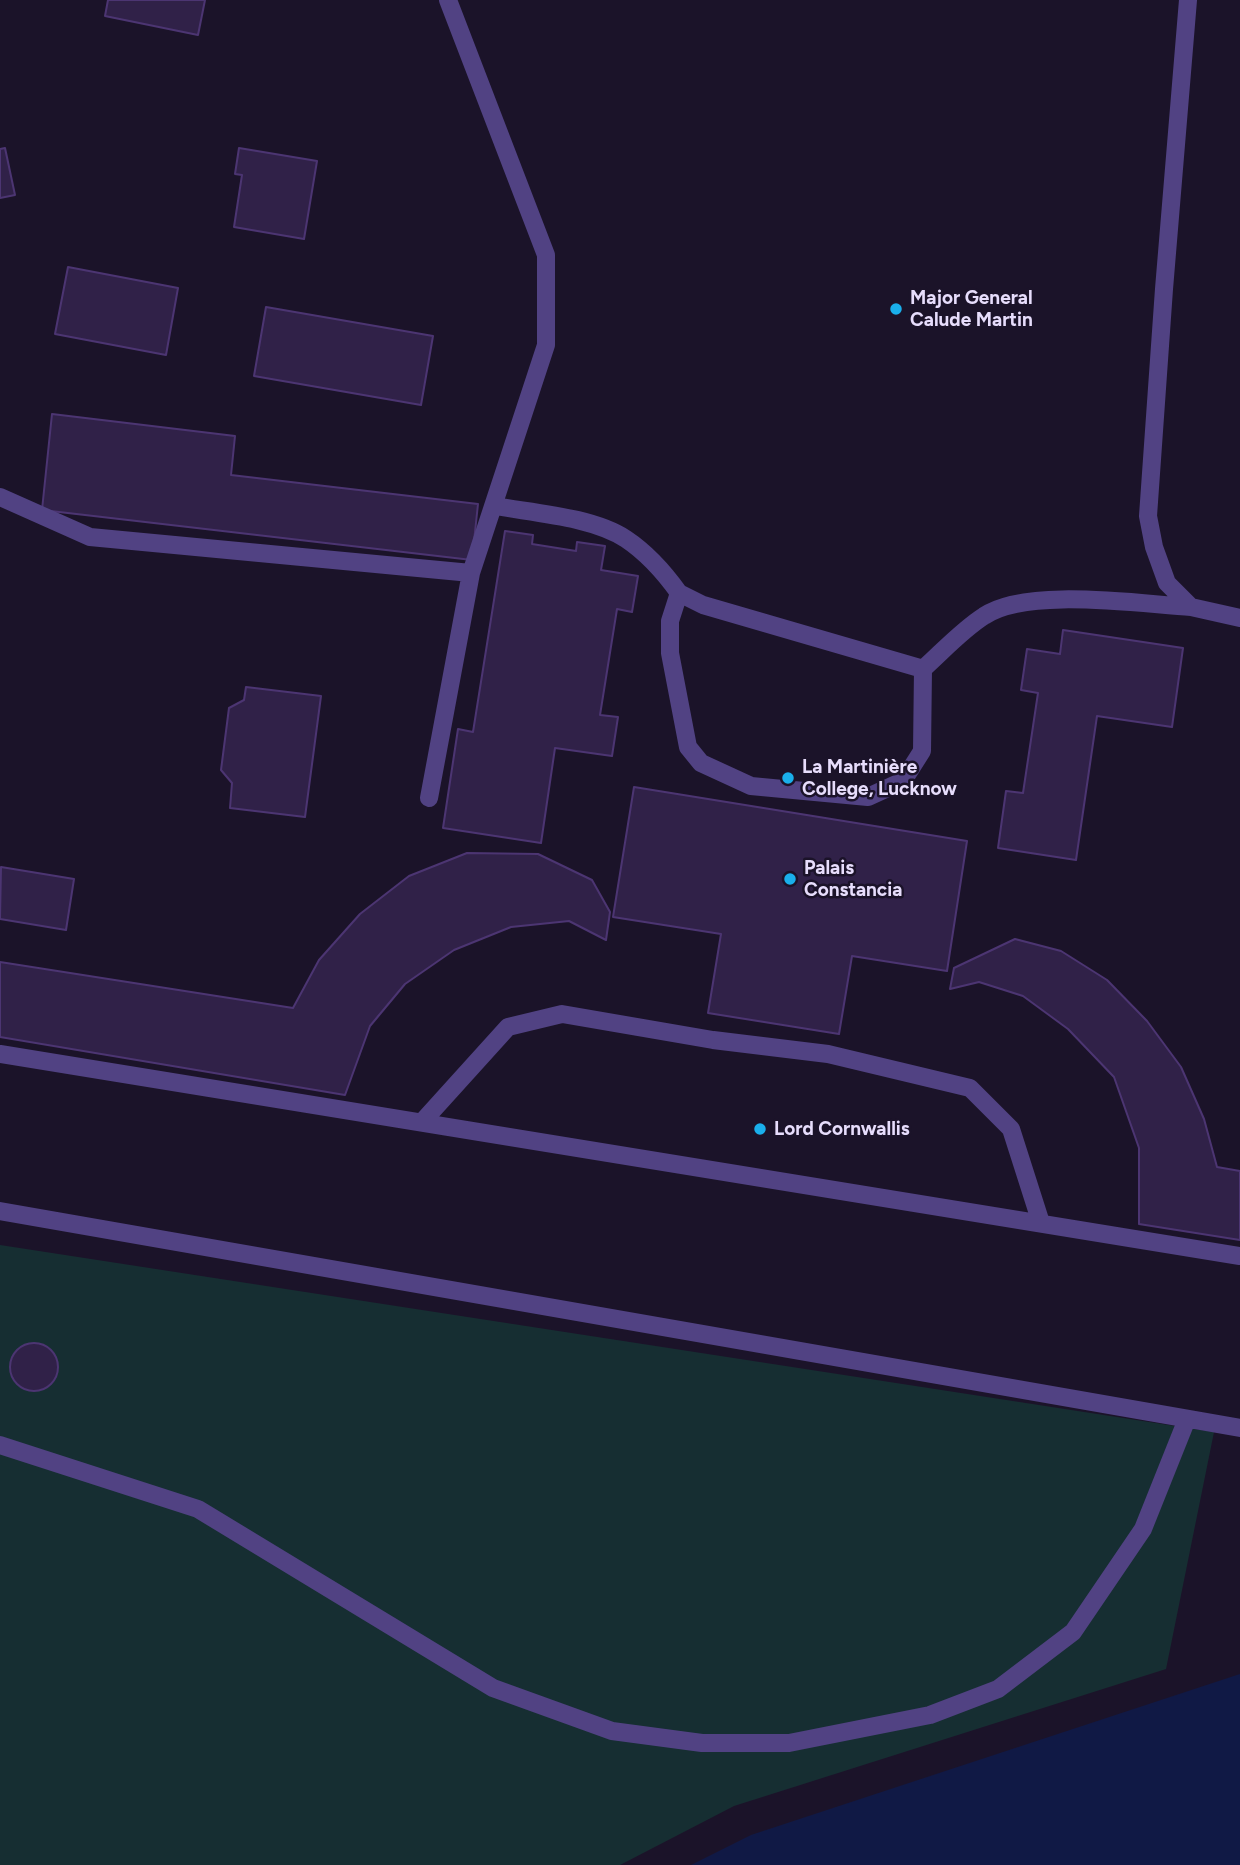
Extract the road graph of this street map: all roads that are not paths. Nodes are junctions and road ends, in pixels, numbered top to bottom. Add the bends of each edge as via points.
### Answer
1 (448, 0) edge
2 (1188, 0) edge
3 (0, 496) edge
4 (495, 506) junction
5 (471, 573) junction
6 (679, 593) junction
7 (1191, 607) junction
8 (1240, 618) edge
9 (923, 669) junction
10 (429, 798) dead end
11 (0, 1054) edge
12 (423, 1121) junction
13 (0, 1211) edge
14 (1041, 1223) junction
15 (1240, 1256) edge
16 (1187, 1419) junction
17 (1240, 1428) edge
18 (0, 1445) edge

1 - 4 street via 546,255 545,345
2 - 7 street via 1148,516 1167,583
3 - 5 street via 90,537
4 - 5 street
4 - 6 street via 588,524 624,537 663,571
5 - 10 street
6 - 9 street via 704,605
6 - 9 street via 670,621 670,653 688,747 701,763 751,786 868,797 904,780 922,751
7 - 8 street
7 - 9 street via 1021,601 985,614
11 - 12 street
12 - 14 street
12 - 14 street via 508,1027 562,1014 828,1054 970,1088 1011,1129
13 - 16 street
14 - 15 street
16 - 17 street
16 - 18 street via 1143,1529 1073,1632 998,1689 930,1715 789,1743 702,1743 612,1731 494,1688 198,1509

